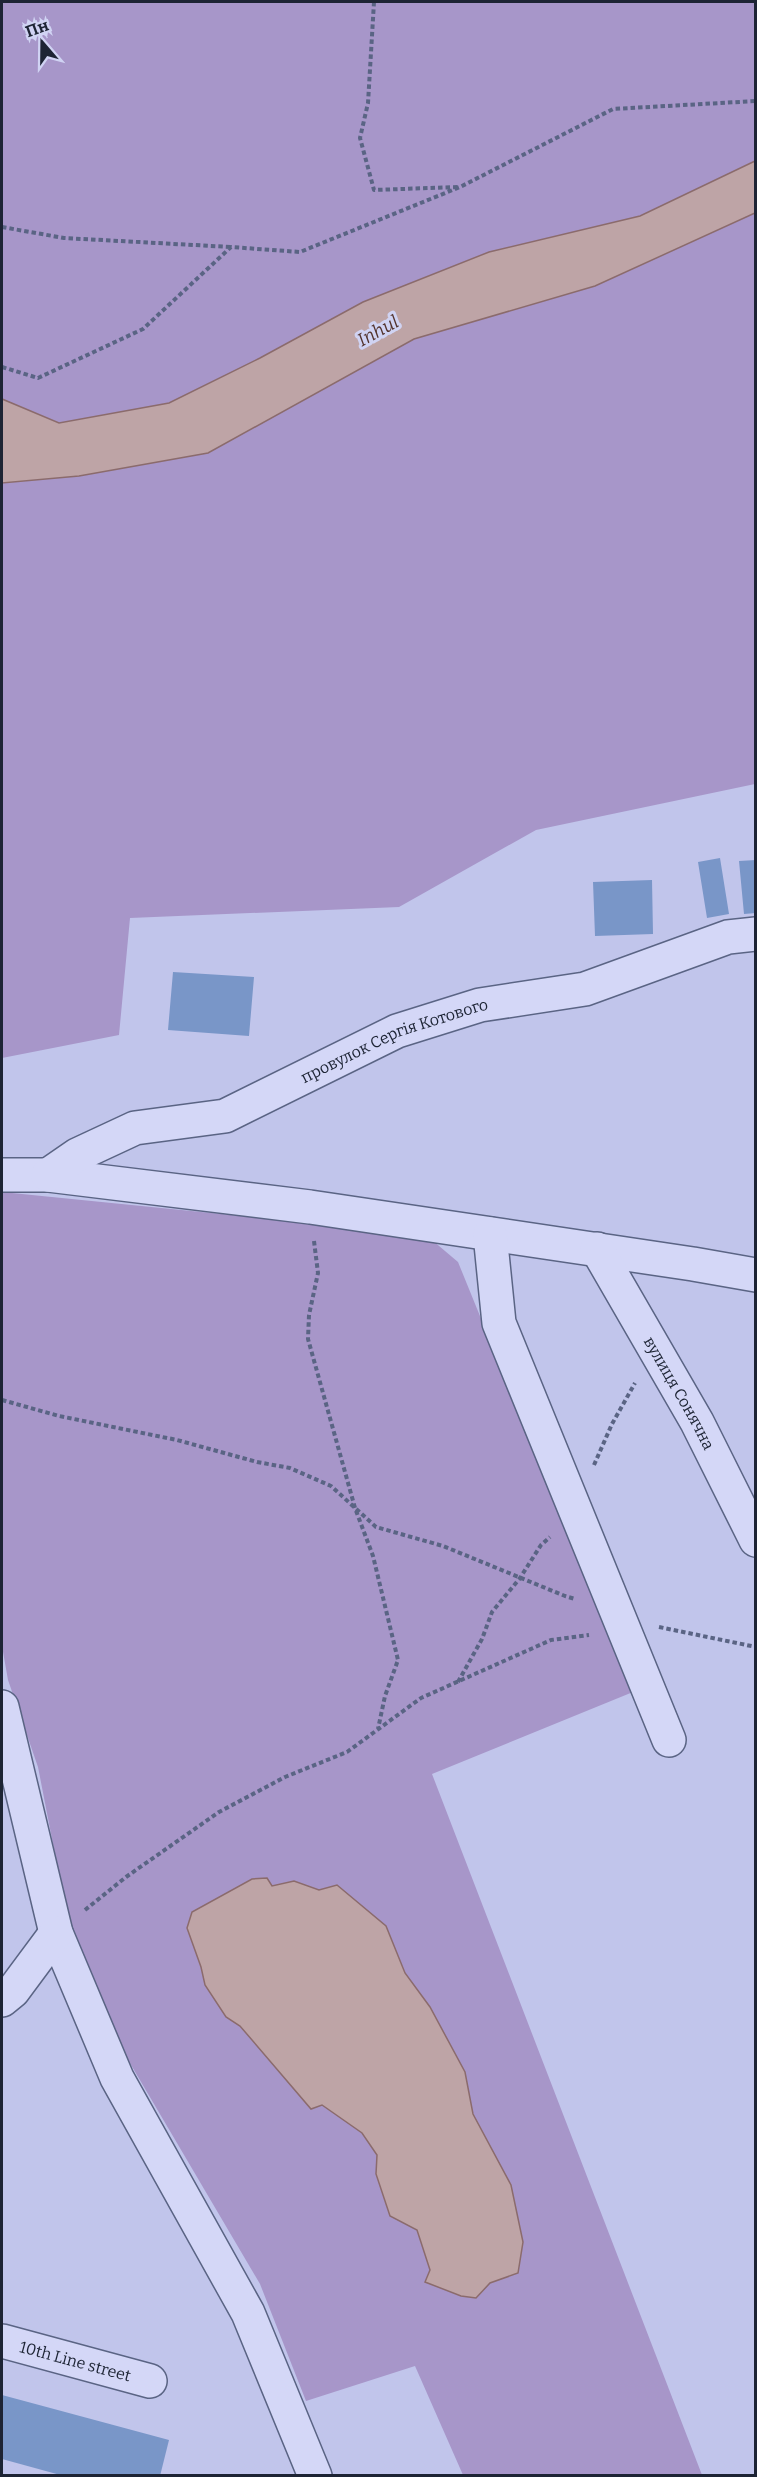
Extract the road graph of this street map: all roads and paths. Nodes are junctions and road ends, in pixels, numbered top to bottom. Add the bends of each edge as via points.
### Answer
1 (374, 2) edge
2 (756, 101) edge
3 (460, 187) junction
4 (2, 227) edge
5 (231, 247) junction
6 (2, 367) edge
7 (756, 934) edge
8 (2, 1175) edge
9 (48, 1175) junction
10 (310, 1207) junction
11 (490, 1234) junction
12 (597, 1249) junction
13 (756, 1275) edge
14 (2, 1400) edge
15 (355, 1508) junction
16 (756, 1540) edge
17 (584, 1600) dead end
18 (624, 1631) junction
19 (756, 1647) edge
20 (2, 1707) edge
21 (378, 1730) junction
22 (669, 1740) dead end
23 (56, 1933) junction
24 (2, 2000) edge
25 (2, 2341) edge
26 (150, 2381) dead end
27 (315, 2475) edge

1 - 3 path via 368,103 360,138 374,190
2 - 3 path via 612,109
3 - 5 path via 300,252
4 - 5 path via 64,238
5 - 6 path via 143,329 38,378
7 - 9 street, провулок Сергія Котового via 728,937 585,989 480,1005 398,1031 225,1116 135,1128 77,1155
8 - 9 street
9 - 10 street
10 - 11 street
10 - 15 path via 318,1273 308,1339
11 - 12 street
11 - 18 street via 499,1323
12 - 13 street
12 - 16 street, вулиця Сонячна via 697,1422
14 - 15 path via 290,1468 331,1486
15 - 17 path via 376,1527 443,1546 565,1596
15 - 21 path via 373,1556 398,1660
18 - 19 path via 654,1626
18 - 21 path via 551,1640 421,1698
18 - 22 street
20 - 23 street
21 - 23 path via 347,1752 285,1777 219,1812 126,1877
23 - 24 street
23 - 27 street via 117,2078 248,2313
25 - 26 street, 10th Line street

